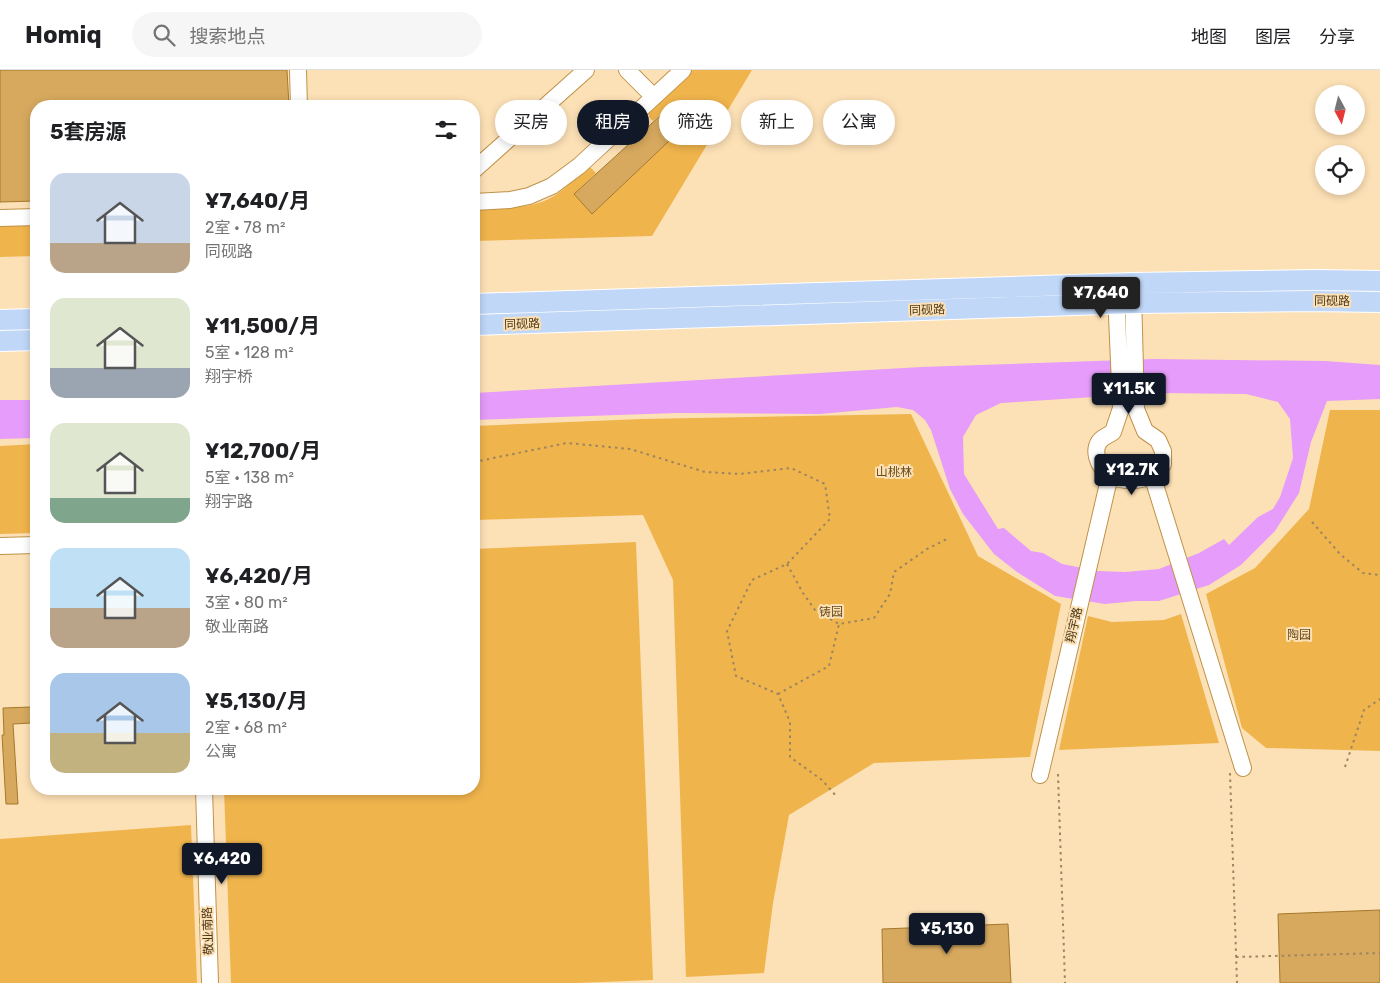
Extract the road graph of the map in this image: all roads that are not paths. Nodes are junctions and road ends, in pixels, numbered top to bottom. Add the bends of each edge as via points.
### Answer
1 (298, 70) edge
2 (586, 70) edge
3 (626, 70) edge
4 (683, 70) edge
5 (654, 97) junction
6 (299, 100) edge
7 (480, 165) edge
8 (480, 202) edge
9 (30, 217) edge
10 (0, 218) edge
11 (1380, 281) edge
12 (1124, 283) junction
13 (1380, 302) edge
14 (1125, 303) junction
15 (480, 304) edge
16 (30, 319) edge
17 (0, 320) edge
18 (480, 325) edge
19 (30, 340) edge
20 (0, 341) edge
21 (1128, 409) junction
22 (1145, 431) junction
23 (1113, 432) junction
24 (1110, 475) junction
25 (1152, 475) junction
26 (30, 545) edge
27 (0, 546) edge
28 (1236, 768) road end
29 (1040, 775) dead end
30 (204, 795) edge
31 (210, 983) edge

1 - 6 street
2 - 7 street
3 - 5 street
4 - 5 street
5 - 8 street via 579,166 552,186 529,196
9 - 10 street
11 - 12 main road, 同砚路
12 - 14 street
12 - 15 main road, 同砚路
13 - 14 main road, 同砚路
14 - 18 main road, 同砚路
14 - 21 street
16 - 17 main road
19 - 20 main road
21 - 22 street
21 - 23 street
22 - 23 street
22 - 25 street via 1158,440 1163,451 1163,464
23 - 24 street via 1096,446 1100,464
24 - 25 street via 1131,481
24 - 29 street, 翔宇路
25 - 28 street via 1194,610
26 - 27 street
30 - 31 street, 敬业南路

